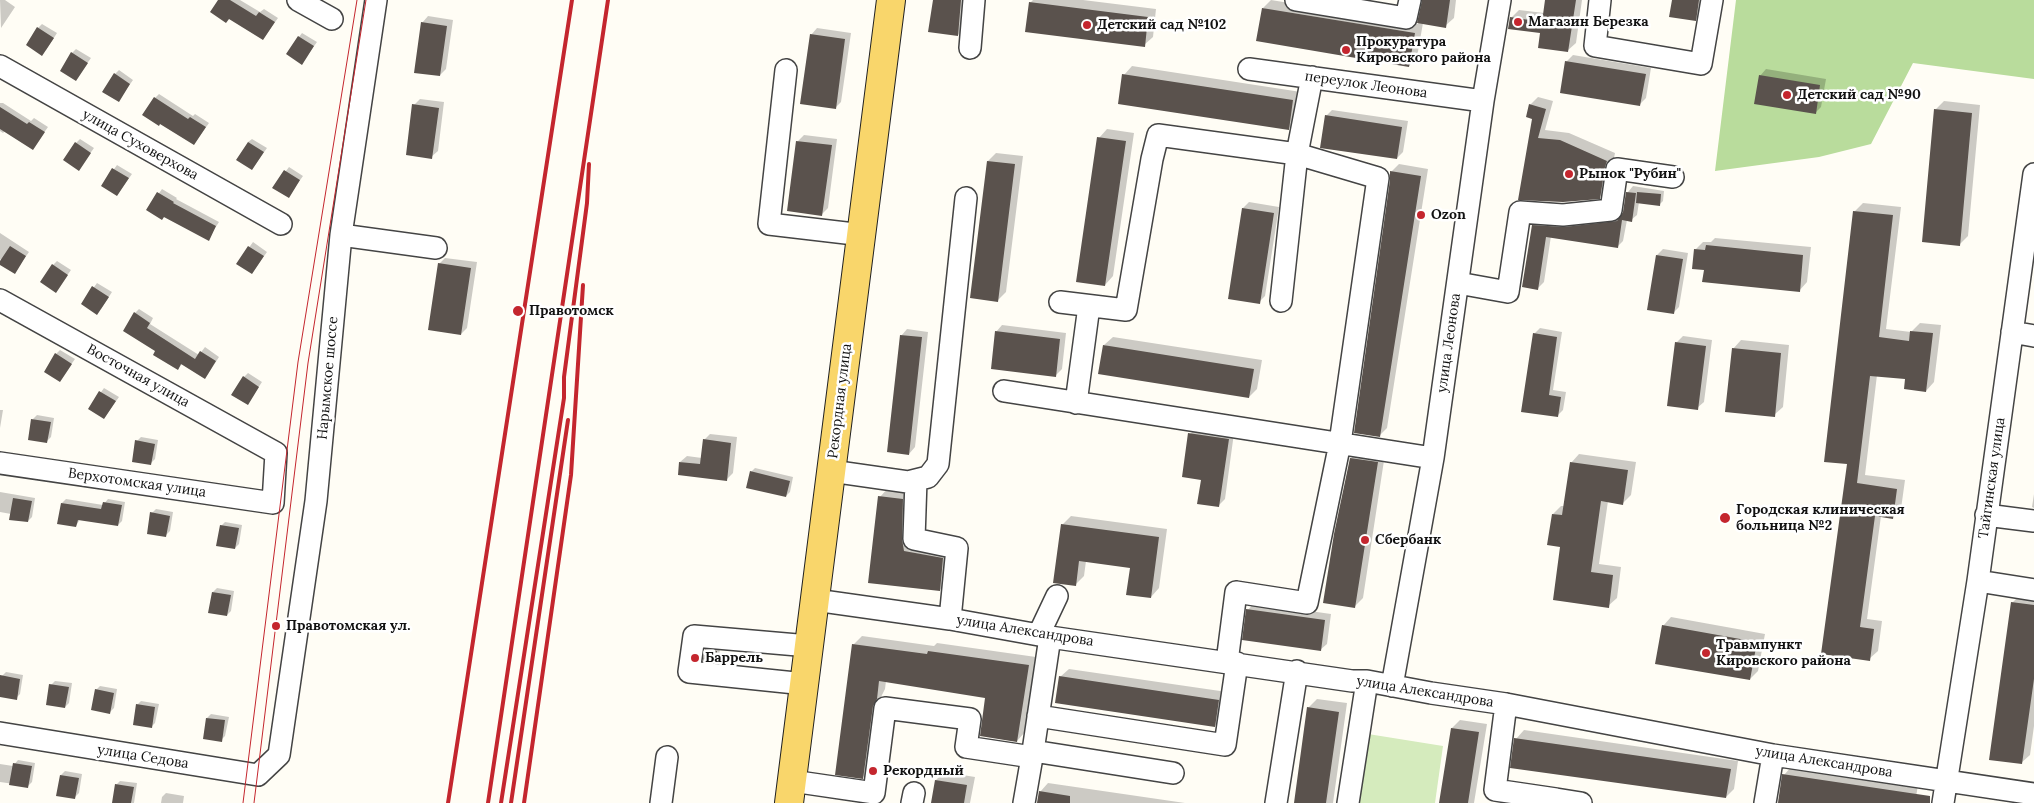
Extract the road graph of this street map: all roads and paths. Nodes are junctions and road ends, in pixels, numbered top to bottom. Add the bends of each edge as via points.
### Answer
1 (298, 0) edge
2 (376, 0) edge
3 (892, 0) edge
4 (974, 0) edge
5 (1296, 0) edge
6 (1410, 0) edge
7 (1500, 0) edge
8 (1600, 0) edge
9 (1712, 0) edge
10 (332, 19) dead end
11 (970, 48) dead end
12 (0, 66) edge
13 (1249, 69) dead end
14 (786, 70) dead end
15 (1312, 77) junction
16 (1483, 101) junction
17 (1297, 154) junction
18 (2034, 174) edge
19 (1673, 177) dead end
20 (966, 198) dead end
21 (281, 224) dead end
22 (341, 235) junction
23 (863, 235) junction
24 (436, 248) dead end
25 (1458, 283) junction
26 (0, 300) edge
27 (1281, 301) dead end
28 (1060, 302) dead end
29 (1089, 306) junction
30 (2012, 332) junction
31 (2034, 336) edge
32 (1004, 392) dead end
33 (1076, 403) junction
34 (1340, 444) junction
35 (1433, 458) junction
36 (0, 463) edge
37 (831, 471) junction
38 (916, 480) junction
39 (273, 503) joint
40 (1986, 515) junction
41 (2034, 521) edge
42 (1978, 581) junction
43 (2034, 590) edge
44 (1057, 596) dead end
45 (815, 600) junction
46 (950, 619) junction
47 (1045, 635) junction
48 (809, 646) junction
49 (1232, 662) junction
50 (1297, 671) junction
51 (1367, 681) junction
52 (805, 684) junction
53 (1392, 686) junction
54 (1506, 704) junction
55 (1038, 716) junction
56 (0, 733) edge
57 (1032, 754) junction
58 (279, 755) joint
59 (1773, 755) junction
60 (667, 757) dead end
61 (1173, 772) dead end
62 (1946, 781) junction
63 (791, 792) edge
64 (2034, 794) edge
65 (1494, 797) edge
66 (1556, 801) edge
67 (661, 803) edge
68 (1024, 803) edge
69 (1276, 803) edge
70 (1348, 803) edge
71 (1581, 803) edge
72 (1765, 803) edge
73 (1942, 803) edge
74 (2032, 803) edge

1 - 10 street
2 - 22 street, Нарымское шоссе
3 - 23 main road, Рекордная улица
4 - 11 street
5 - 6 street via 1406,18
7 - 16 street, улица Леонова
8 - 9 street via 1594,46 1701,64
12 - 21 street, улица Суховерхова
13 - 15 street, переулок Леонова
14 - 23 street via 769,224
15 - 16 street, переулок Леонова
15 - 17 street
16 - 25 street, улица Леонова
17 - 27 street
17 - 29 street via 1158,135 1126,310
17 - 34 street via 1378,178
18 - 30 street, Тайгинская улица
19 - 25 street via 1617,170 1611,210 1562,215 1520,212 1508,292
20 - 38 street via 938,464 928,477
22 - 24 street
22 - 58 street, Нарымское шоссе via 316,501
23 - 37 main road, Рекордная улица
25 - 35 street, улица Леонова
26 - 39 street, Восточная улица via 276,452
28 - 29 street
29 - 33 street
30 - 31 street
30 - 40 street, Тайгинская улица
32 - 33 street
33 - 34 street
34 - 35 street
34 - 49 street via 1307,603 1236,592
35 - 53 street, улица Леонова
36 - 39 street, Верхотомская улица
37 - 38 street via 908,482
37 - 45 main road, Рекордная улица
38 - 46 street via 914,539 957,548
40 - 41 street
40 - 42 street, Тайгинская улица
42 - 43 street
42 - 62 street, Тайгинская улица
44 - 47 street
45 - 46 street, улица Александрова
45 - 48 main road, Рекордная улица
46 - 47 street, улица Александрова
47 - 49 street, улица Александрова
47 - 55 street
48 - 52 main road, Рекордная улица
48 - 52 street via 694,636 689,672
49 - 50 street, улица Александрова
49 - 55 street via 1225,745
50 - 51 street, улица Александрова
50 - 69 street
51 - 53 street, улица Александрова
51 - 70 street
52 - 63 main road, Рекордная улица
53 - 54 street, улица Александрова
54 - 59 street, улица Александрова
54 - 65 street
55 - 57 street
56 - 58 street, улица Седова via 258,775
57 - 61 street
57 - 63 street via 966,747 970,719 885,708 874,793
57 - 68 street
59 - 62 street, улица Александрова
59 - 72 street
60 - 67 street
62 - 64 street, улица Александрова
62 - 73 street, Тайгинская улица
64 - 74 street
65 - 66 street
66 - 71 street

